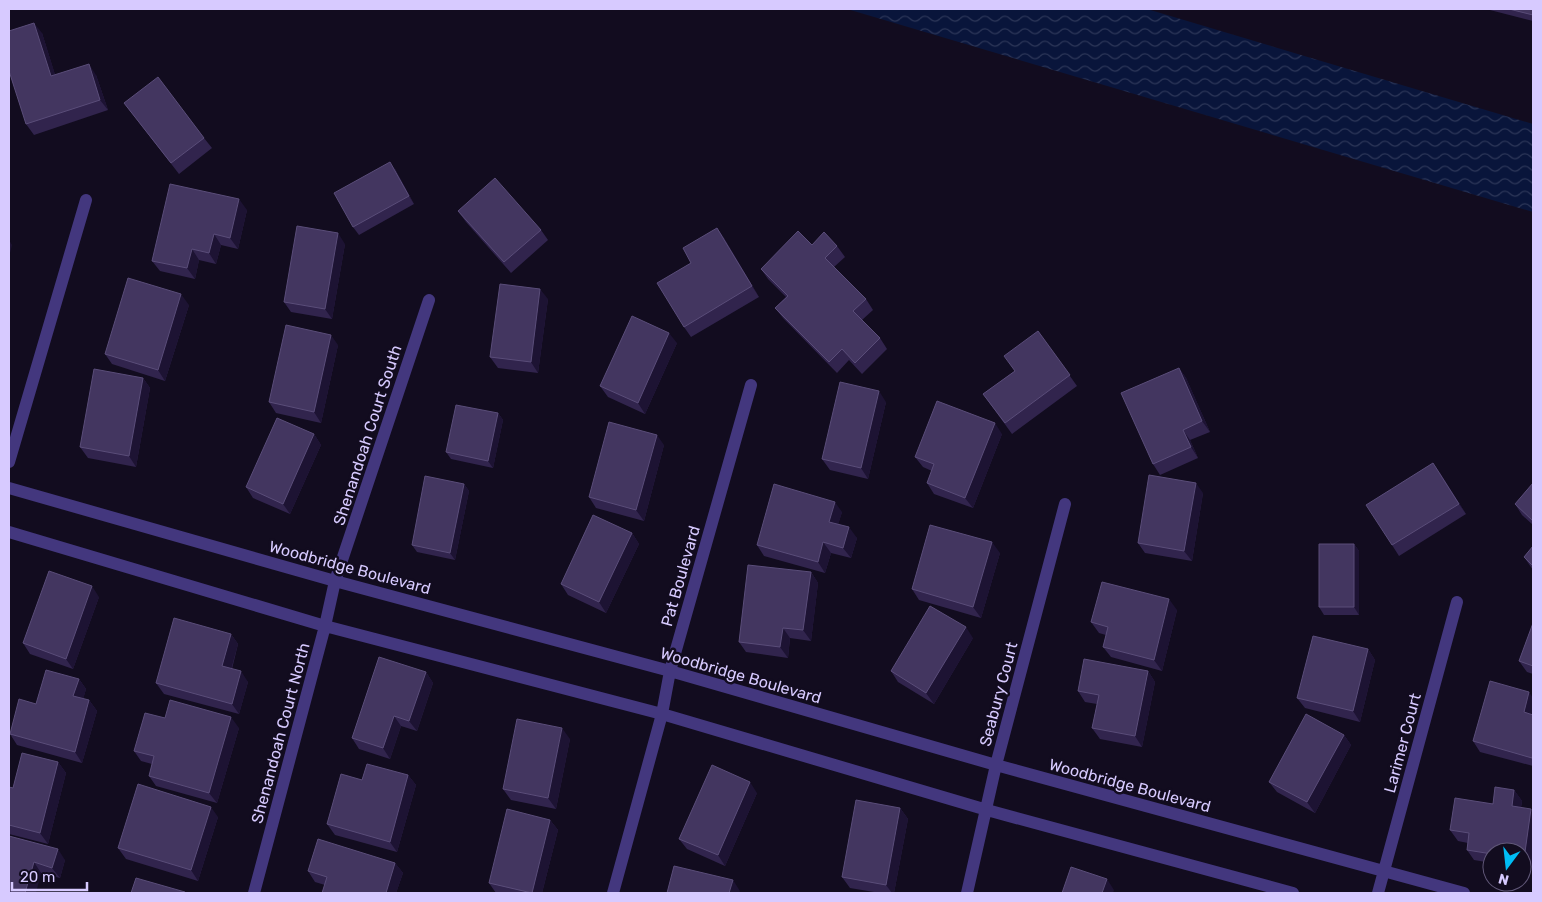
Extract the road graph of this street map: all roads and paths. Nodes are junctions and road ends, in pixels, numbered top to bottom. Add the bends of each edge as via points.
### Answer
1 (86, 200) dead end
2 (428, 300) dead end
3 (751, 385) dead end
4 (9, 462) edge
5 (9, 488) edge
6 (1065, 504) dead end
7 (9, 532) edge
8 (336, 581) junction
9 (1458, 602) dead end
10 (326, 626) junction
11 (670, 671) junction
12 (662, 714) junction
13 (996, 765) junction
14 (987, 810) junction
15 (1383, 871) junction
16 (254, 893) edge
17 (613, 893) edge
18 (967, 893) edge
19 (1293, 893) edge
20 (1378, 893) edge
21 (1464, 893) edge

1 - 4 street
2 - 8 street, Shenandoah Court South
3 - 11 street, Pat Boulevard
5 - 8 street, Woodbridge Boulevard
6 - 13 street, Seabury Court
7 - 10 street
8 - 10 street, Shenandoah Court North
8 - 11 street, Woodbridge Boulevard
9 - 15 street, Larimer Court
10 - 12 street
10 - 16 street, Shenandoah Court North
11 - 12 street, Pat Boulevard
11 - 13 street, Woodbridge Boulevard
12 - 14 street
12 - 17 street, Pat Boulevard
13 - 14 street, Seabury Court
13 - 15 street, Woodbridge Boulevard
14 - 18 street, Seabury Court
14 - 19 street
15 - 20 street, Larimer Court
15 - 21 street, Woodbridge Boulevard

